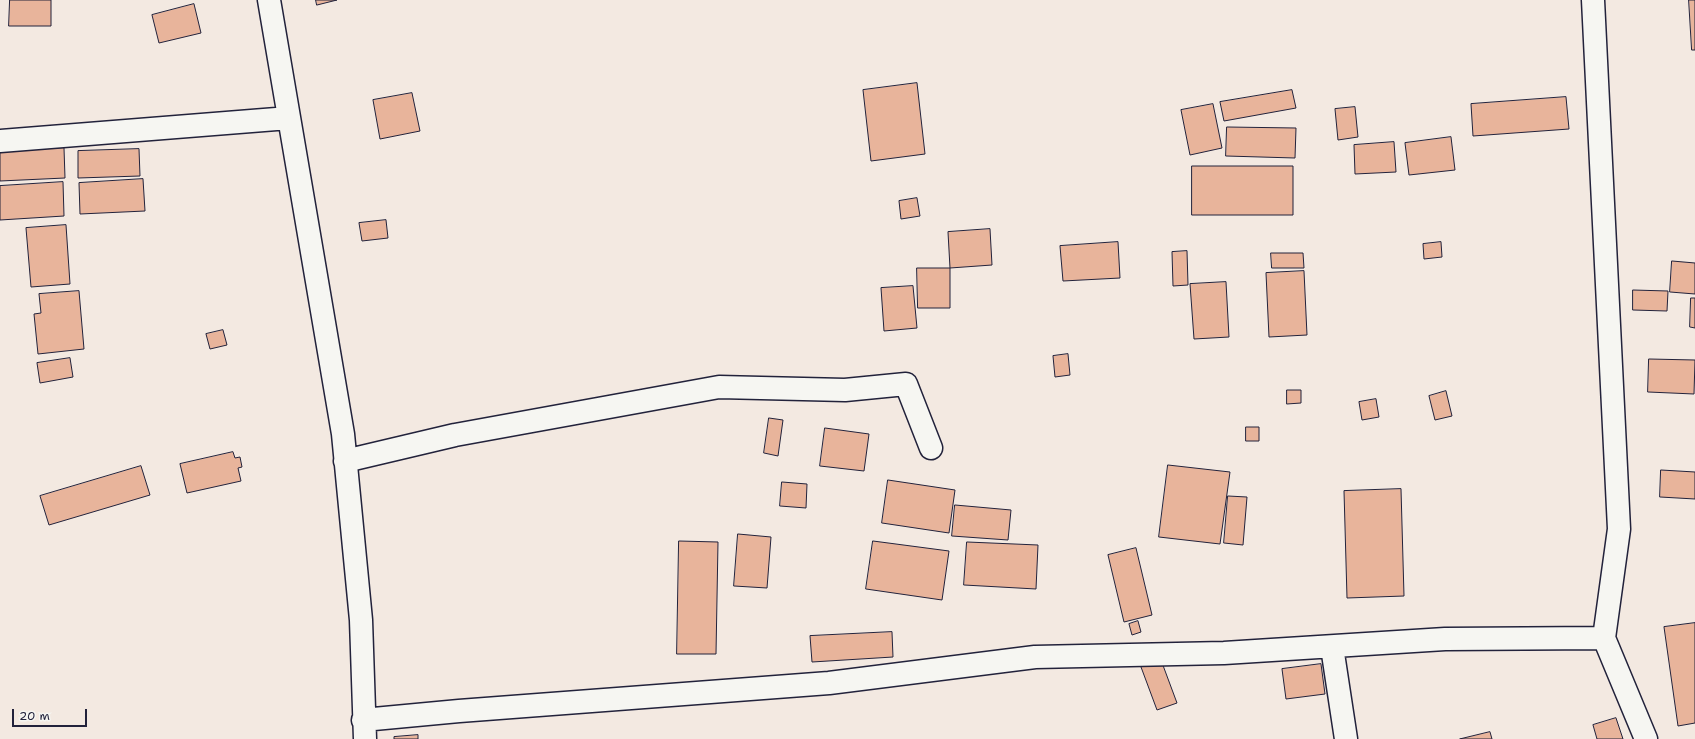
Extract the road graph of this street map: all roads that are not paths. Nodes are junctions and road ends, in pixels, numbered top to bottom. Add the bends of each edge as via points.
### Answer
1 (269, 0) edge
2 (1594, 0) edge
3 (289, 118) junction
4 (0, 141) edge
5 (931, 448) dead end
6 (345, 461) junction
7 (1604, 638) junction
8 (1332, 647) junction
9 (364, 729) edge
10 (1346, 739) edge
11 (1646, 739) edge

1 - 3 street
2 - 7 street via 1619,529
3 - 4 street
3 - 6 street via 343,434
5 - 6 street via 906,384 845,390 719,387 455,435
6 - 9 street via 361,620
7 - 8 street via 1444,639
7 - 11 street
8 - 9 street via 1224,653 1034,657 829,683 459,711
8 - 10 street

